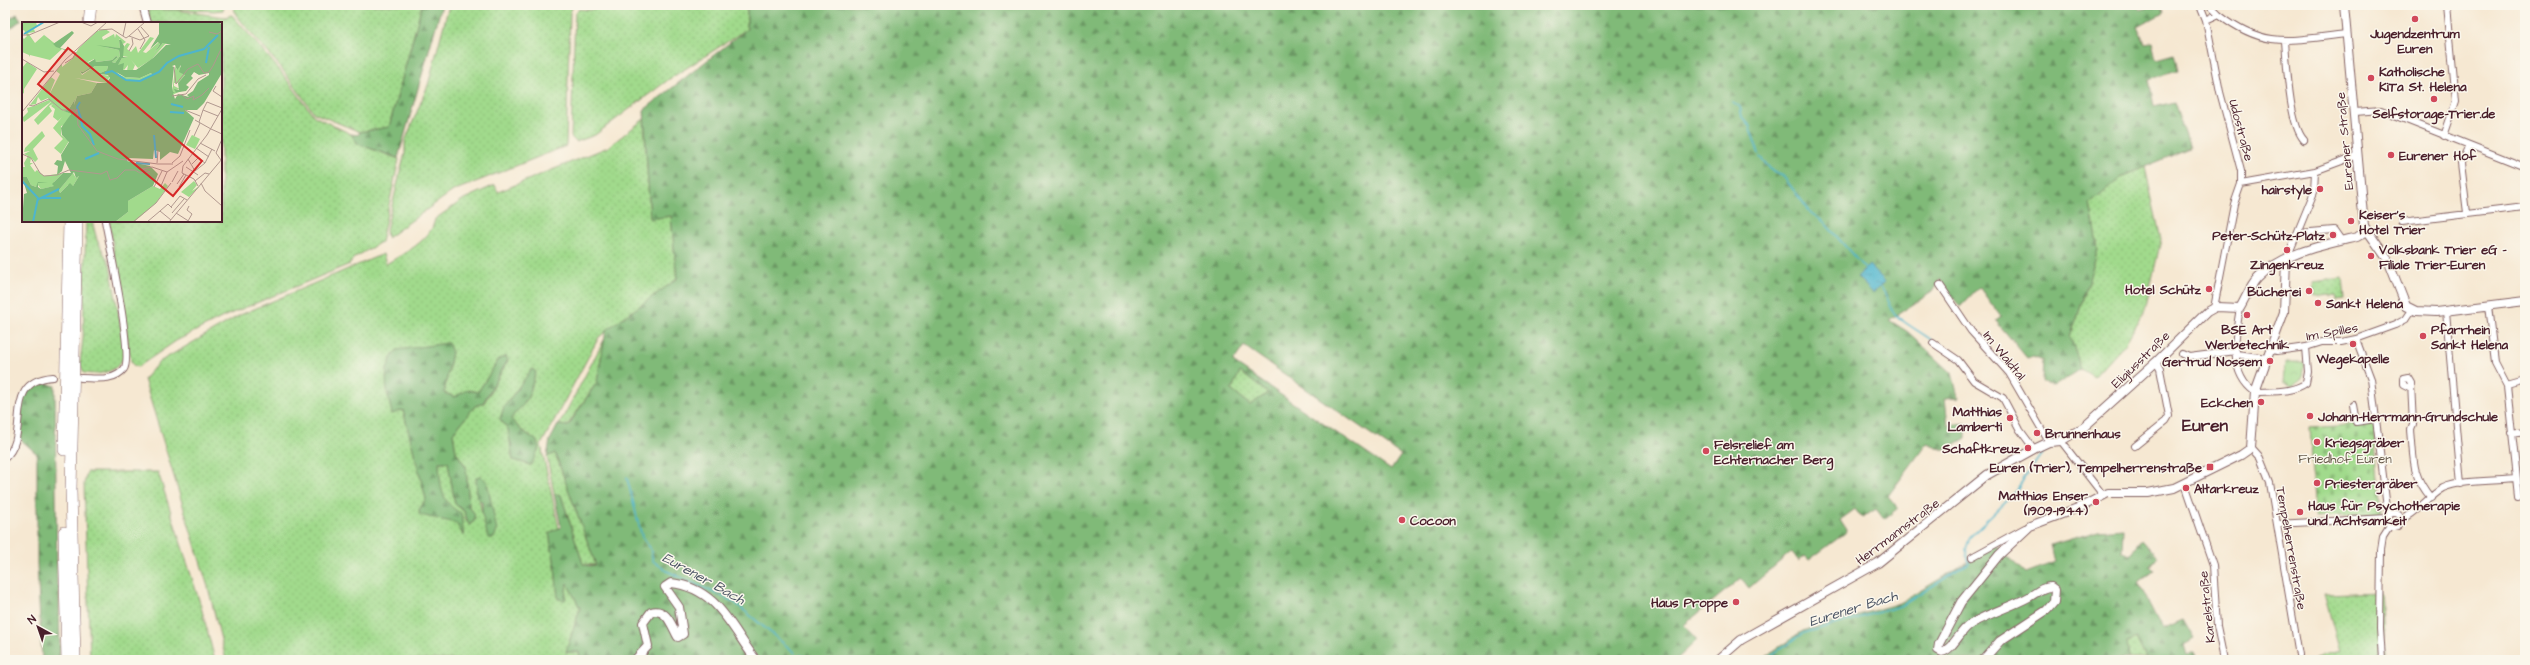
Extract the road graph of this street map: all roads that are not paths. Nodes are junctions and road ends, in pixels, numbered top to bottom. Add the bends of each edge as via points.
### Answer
1 (83, 5) edge
2 (91, 5) edge
3 (142, 5) edge
4 (2200, 5) edge
5 (2210, 5) edge
6 (2344, 5) edge
7 (2447, 5) edge
8 (2219, 14) junction
9 (2206, 20) junction
10 (82, 22) edge
11 (89, 22) edge
12 (147, 22) edge
13 (2346, 34) junction
14 (2285, 41) junction
15 (2355, 112) junction
16 (2444, 136) junction
17 (2304, 140) dead end
18 (2469, 145) junction
19 (2358, 155) junction
20 (2525, 167) edge
21 (2315, 171) junction
22 (2241, 184) junction
23 (2525, 207) edge
24 (2467, 213) junction
25 (69, 222) edge
26 (77, 222) edge
27 (105, 222) edge
28 (2402, 222) dead end
29 (2367, 232) junction
30 (2299, 233) junction
31 (2341, 240) junction
32 (2286, 260) junction
33 (1940, 285) dead end
34 (2525, 301) edge
35 (2488, 306) junction
36 (2214, 308) junction
37 (2240, 308) junction
38 (2412, 310) junction
39 (2446, 311) junction
40 (2356, 339) junction
41 (1933, 343) dead end
42 (2306, 347) junction
43 (2272, 350) junction
44 (2236, 353) junction
45 (2182, 354) dead end
46 (2268, 358) junction
47 (2156, 362) junction
48 (53, 377) dead end
49 (81, 378) dead end
50 (2525, 381) edge
51 (2507, 386) junction
52 (2411, 389) dead end
53 (2255, 392) junction
54 (2354, 405) dead end
55 (2376, 419) junction
56 (2525, 431) edge
57 (2511, 433) junction
58 (2061, 441) junction
59 (2049, 442) junction
60 (2135, 446) dead end
61 (2252, 446) junction
62 (2034, 449) junction
63 (5, 458) edge
64 (2517, 479) junction
65 (2185, 484) junction
66 (2461, 484) junction
67 (2522, 489) edge
68 (2103, 495) junction
69 (2519, 497) dead end
70 (2431, 498) junction
71 (2388, 516) junction
72 (2401, 520) junction
73 (2278, 524) junction
74 (2030, 526) junction
75 (2390, 526) junction
76 (1972, 557) dead end
77 (2299, 655) dead end
78 (67, 660) edge
79 (75, 660) edge
80 (635, 660) edge
81 (756, 660) edge
82 (1718, 660) edge
83 (1983, 660) edge
84 (2224, 660) edge
85 (2382, 660) edge

1 - 10 highway
2 - 11 highway
3 - 12 street
4 - 9 street, Udostraße
5 - 8 street
6 - 13 street, Eurener Straße
7 - 16 street via 2456,101
8 - 9 street
8 - 14 street via 2256,36
9 - 22 street, Udostraße via 2220,92 2239,157
13 - 14 street
13 - 15 street, Eurener Straße
14 - 17 street via 2289,92 2299,134
15 - 16 street via 2381,110
15 - 19 street, Eurener Straße
16 - 18 street
18 - 20 street
18 - 24 street via 2461,163
19 - 21 street
19 - 29 street, Eurener Straße
21 - 22 street
21 - 30 street via 2314,192
22 - 36 street, Udostraße via 2234,204
23 - 24 street
24 - 28 street
25 - 78 highway via 64,386 64,589
26 - 79 highway via 71,483
27 - 49 street via 127,359 125,369 113,377
29 - 31 street
29 - 38 street, Eurener Straße via 2382,251 2406,306
30 - 31 street via 2334,230
30 - 32 street
31 - 32 street
32 - 37 street via 2258,278
32 - 43 street via 2284,312
33 - 59 street, Im Waldtal via 1971,331 2008,373
34 - 35 street
35 - 39 street
35 - 51 street via 2495,363
36 - 37 street
36 - 47 street, Eligiusstraße via 2195,322
37 - 44 street via 2234,338
38 - 39 street
38 - 40 street, Im Spilles via 2406,319 2395,325
39 - 66 street
40 - 42 street, Im Spilles via 2322,342
40 - 55 street via 2371,379
41 - 62 street via 1958,360 1974,381 2003,398 2020,430
42 - 43 street, Im Spilles
42 - 53 street via 2306,383 2291,390
43 - 46 street
44 - 45 street via 2189,357
44 - 46 street
44 - 53 street via 2242,378
46 - 53 street
47 - 58 street, Eligiusstraße via 2095,418
47 - 60 street via 2160,368 2169,416
48 - 63 street via 34,380 16,399 15,443
50 - 51 street
51 - 57 street
52 - 70 street via 2414,471 2420,485
53 - 61 street
54 - 55 street via 2356,422
55 - 71 street
56 - 57 street
57 - 64 street
58 - 59 street, Herrmannstraße
58 - 68 street
59 - 62 street, Herrmannstraße
61 - 65 street
61 - 73 street, Tempelherrenstraße via 2270,483
62 - 82 street, Herrmannstraße via 1975,484 1878,563 1741,640
64 - 66 street
64 - 67 street
65 - 68 street via 2148,493 2118,492
65 - 84 street, Karelstraße via 2213,566 2217,626
66 - 70 street via 2443,488
67 - 69 street
68 - 74 street via 2083,506
70 - 72 street via 2409,517
71 - 72 street via 2396,513
71 - 73 street
71 - 75 street
72 - 75 street via 2398,526
73 - 77 street, Tempelherrenstraße
74 - 76 street
74 - 83 street via 1999,555 1961,602 1939,644 1939,651 1948,649 1959,634 1977,621 2012,607 2045,588 2051,587 2055,590 2055,596 2047,610 2000,641
75 - 85 street via 2383,537 2380,564
80 - 81 street via 648,646 643,624 651,612 668,617 678,638 683,634 679,607 665,587 671,583 684,586 718,605

